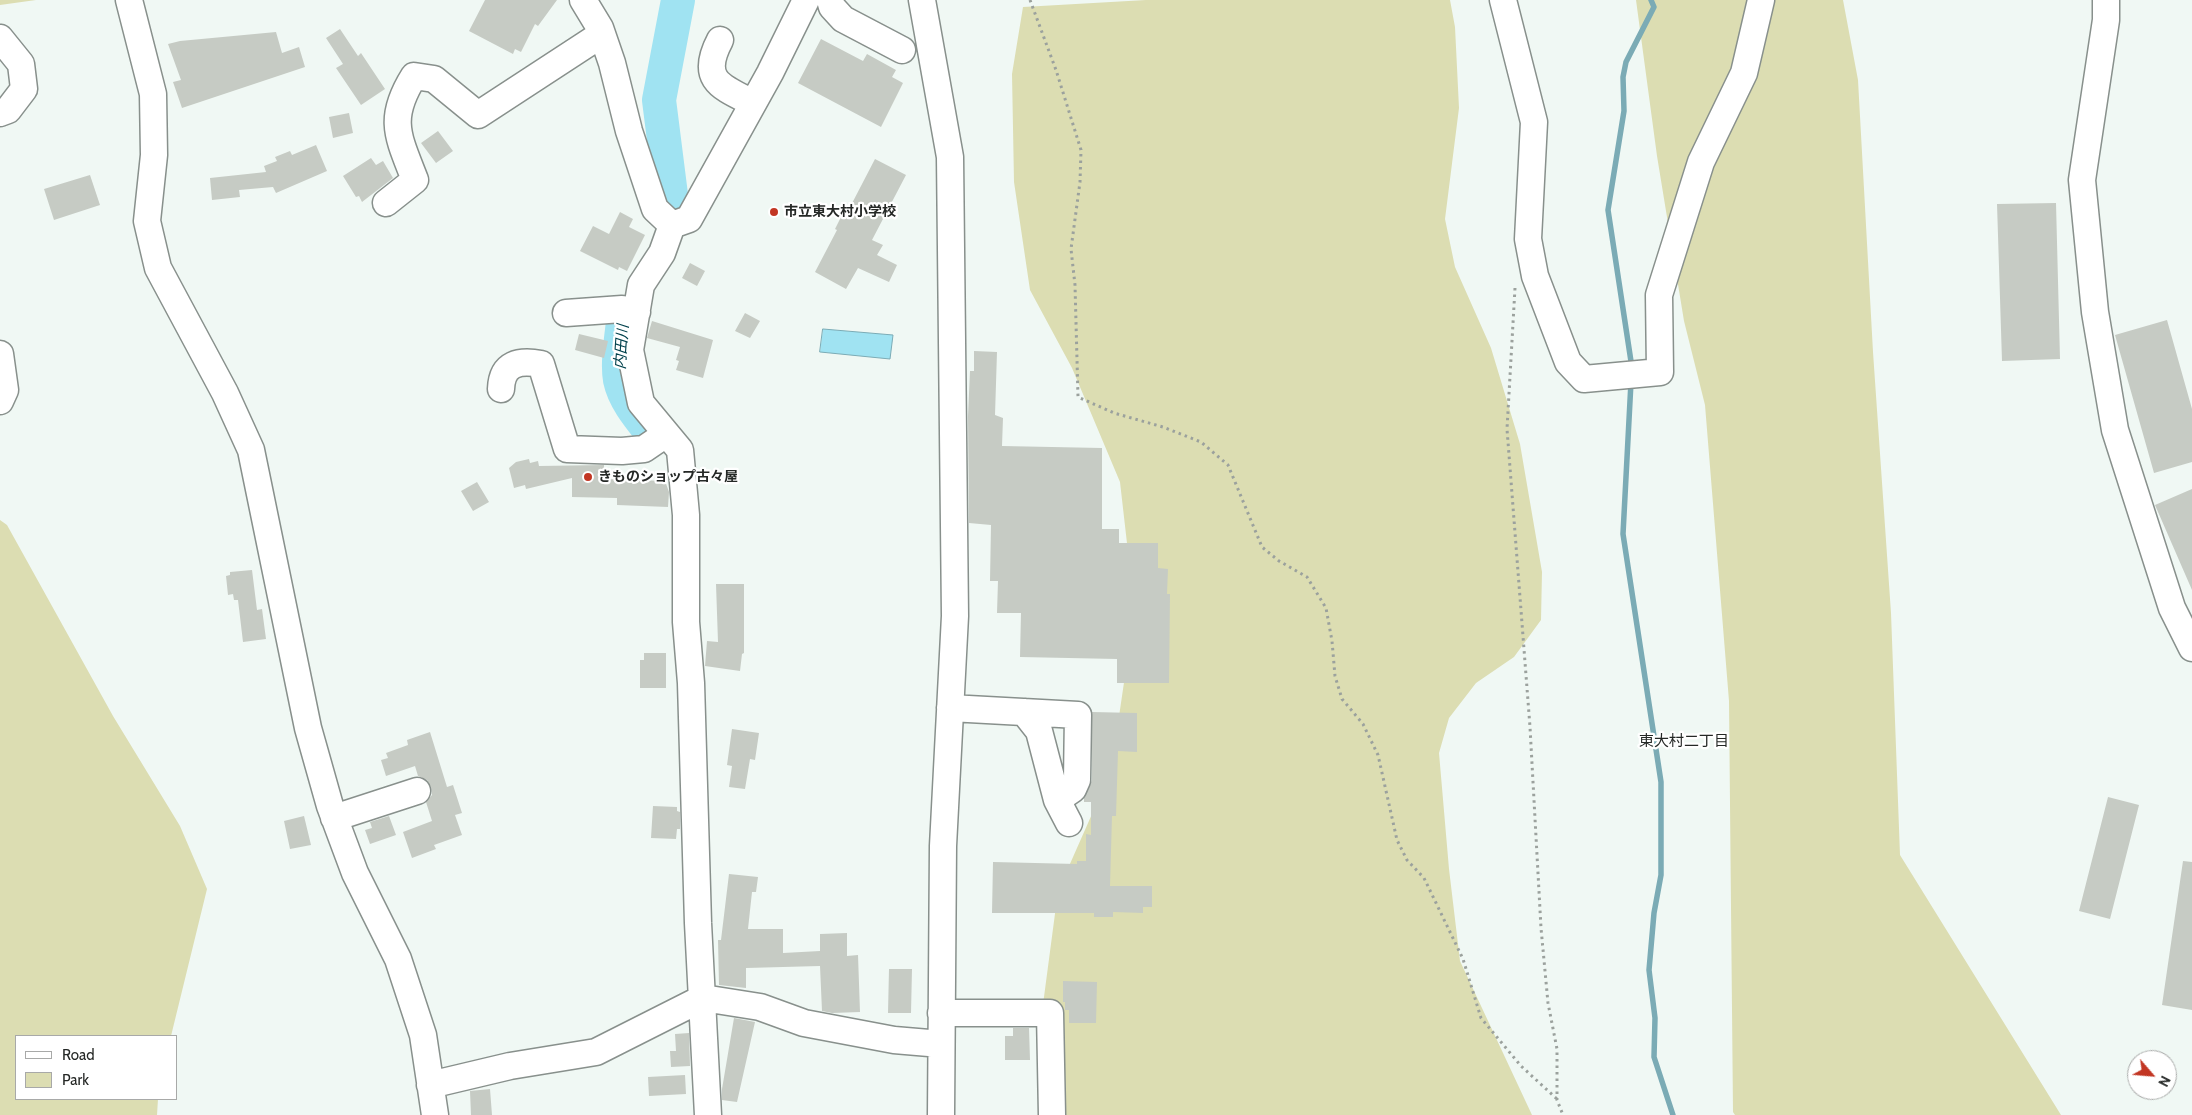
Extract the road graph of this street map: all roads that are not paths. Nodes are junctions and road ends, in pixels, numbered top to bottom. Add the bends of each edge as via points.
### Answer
1 (129, 0) edge
2 (583, 0) edge
3 (806, 0) edge
4 (830, 0) edge
5 (922, 0) edge
6 (1503, 0) edge
7 (1761, 0) edge
8 (2106, 0) edge
9 (602, 34) junction
10 (0, 38) edge
11 (720, 40) dead end
12 (902, 50) dead end
13 (753, 103) junction
14 (0, 113) edge
15 (386, 203) dead end
16 (672, 225) junction
17 (630, 310) junction
18 (566, 313) dead end
19 (0, 354) edge
20 (501, 389) dead end
21 (0, 401) edge
22 (658, 439) junction
23 (2192, 648) edge
24 (950, 708) junction
25 (1024, 712) junction
26 (417, 791) dead end
27 (1057, 800) junction
28 (334, 818) junction
29 (1069, 823) dead end
30 (703, 998) junction
31 (941, 1013) junction
32 (941, 1044) junction
33 (430, 1084) junction
34 (435, 1115) edge
35 (708, 1115) edge
36 (941, 1115) edge
37 (1052, 1115) edge

1 - 28 street via 153,94 154,155 147,221 158,268 225,393 250,450 308,728
2 - 9 street
3 - 13 street
4 - 12 street via 842,19
5 - 24 street via 950,157 955,616
6 - 7 street via 1534,122 1528,239 1535,276 1568,362 1584,379 1660,372 1659,295 1701,162 1744,73
8 - 23 street via 2106,20 2082,180 2095,312 2115,430 2172,608
9 - 15 street via 478,115 434,79 414,76 398,107 397,124 415,180
9 - 16 street via 654,209
10 - 14 street via 21,64 24,89 8,110
11 - 13 street via 711,61 715,79 729,91
13 - 16 street via 689,219
16 - 17 street via 662,254 641,285
17 - 18 street
17 - 22 street via 630,350 642,403
19 - 21 street via 5,390
20 - 22 street via 505,370 526,362 541,364 567,450 622,451
22 - 30 street via 680,450 686,515 686,622
24 - 25 street
24 - 31 street via 943,846
25 - 27 street via 1039,731
25 - 27 street via 1078,715 1077,780 1073,789
26 - 28 street
27 - 29 street
28 - 33 street via 356,873 398,959 423,1035
30 - 32 street via 760,1006 804,1023 894,1040
30 - 33 street via 596,1052 510,1066
30 - 35 street
31 - 32 street
31 - 37 street via 1050,1013
32 - 36 street
33 - 34 street

